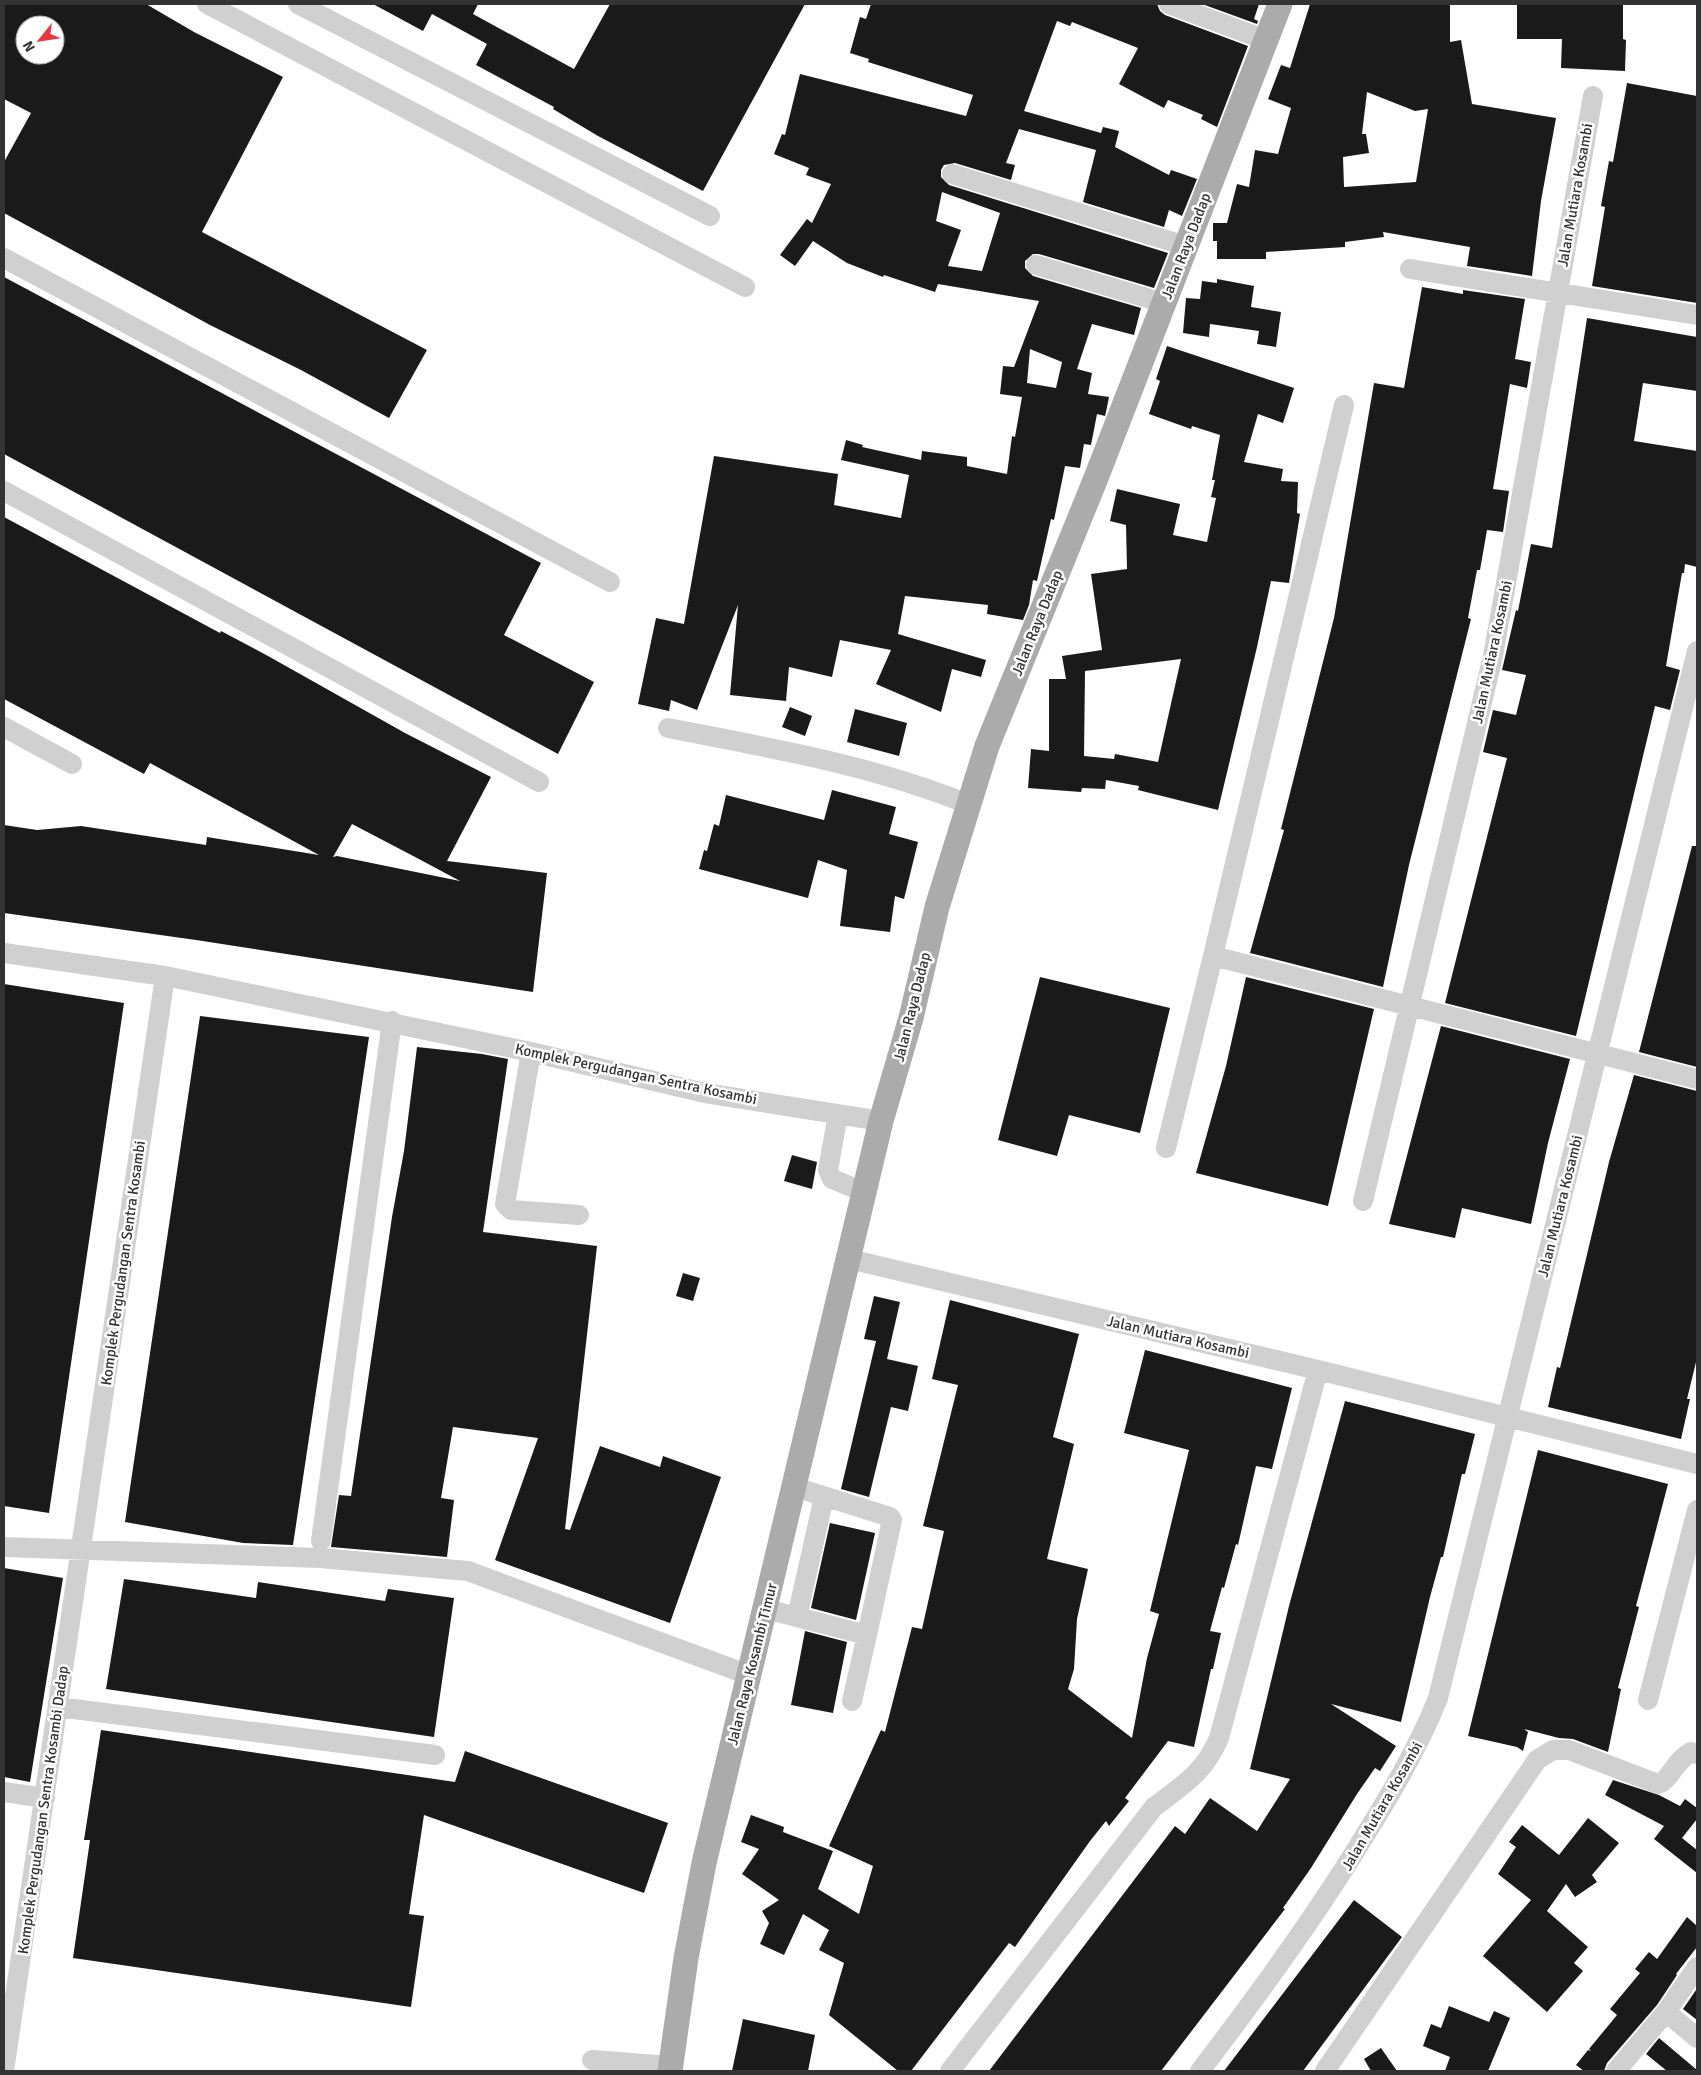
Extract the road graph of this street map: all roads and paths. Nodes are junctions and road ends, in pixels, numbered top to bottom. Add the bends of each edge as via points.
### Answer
1 (207, 4) edge
2 (298, 4) edge
3 (1169, 4) edge
4 (1280, 4) edge
5 (1266, 40) junction
6 (1593, 96) dead end
7 (952, 174) dead end
8 (710, 216) dead end
9 (1186, 246) junction
10 (4, 258) edge
11 (1036, 265) dead end
12 (1410, 269) dead end
13 (745, 287) dead end
14 (1558, 293) junction
15 (1164, 303) junction
16 (1697, 315) edge
17 (1344, 405) dead end
18 (4, 490) edge
19 (610, 582) dead end
20 (1697, 651) edge
21 (4, 727) edge
22 (668, 728) dead end
23 (72, 764) dead end
24 (539, 782) dead end
25 (970, 805) junction
26 (4, 953) edge
27 (1214, 956) junction
28 (165, 976) junction
29 (1409, 1007) junction
30 (392, 1021) junction
31 (531, 1052) junction
32 (1599, 1055) junction
33 (1697, 1079) edge
34 (838, 1114) junction
35 (881, 1121) junction
36 (1166, 1148) dead end
37 (864, 1192) junction
38 (1363, 1201) dead end
39 (579, 1215) dead end
40 (860, 1261) junction
41 (1318, 1370) junction
42 (1507, 1416) junction
43 (1697, 1464) edge
44 (795, 1487) junction
45 (824, 1497) junction
46 (1697, 1510) edge
47 (321, 1541) dead end
48 (4, 1548) edge
49 (82, 1550) junction
50 (766, 1609) junction
51 (797, 1617) junction
52 (867, 1636) junction
53 (749, 1675) junction
54 (1648, 1700) dead end
55 (852, 1701) dead end
56 (58, 1707) junction
57 (1697, 1754) edge
58 (435, 1755) dead end
59 (4, 1792) edge
60 (44, 1798) junction
61 (1697, 1967) edge
62 (1666, 2012) junction
63 (1697, 2038) edge
64 (592, 2060) dead end
65 (671, 2069) edge
66 (4, 2071) edge
67 (950, 2071) edge
68 (1200, 2071) edge
69 (1326, 2071) edge
70 (1616, 2071) edge

1 - 13 street
2 - 8 street
3 - 5 street
4 - 5 main road, Jalan Raya Dadap
5 - 9 main road, Jalan Raya Dadap
6 - 14 street, Jalan Mutiara Kosambi
7 - 9 street
9 - 15 main road, Jalan Raya Dadap
10 - 19 street
11 - 15 street
12 - 14 street
14 - 16 street
14 - 29 street, Jalan Mutiara Kosambi via 1493,656
15 - 25 main road, Jalan Raya Dadap via 988,746
17 - 27 street
18 - 24 street
20 - 32 street, Jalan Mutiara Kosambi
21 - 23 street
22 - 25 street via 875,772
25 - 35 main road, Jalan Raya Dadap via 937,907 911,1018
26 - 28 street, Komplek Pergudangan Sentra Kosambi
27 - 29 street
27 - 36 street
28 - 30 street, Komplek Pergudangan Sentra Kosambi
28 - 49 street, Komplek Pergudangan Sentra Kosambi
29 - 32 street
29 - 38 street, Jalan Mutiara Kosambi
30 - 31 street, Komplek Pergudangan Sentra Kosambi
30 - 47 street
31 - 34 street, Komplek Pergudangan Sentra Kosambi via 705,1093
31 - 39 street via 505,1204 510,1210
32 - 33 street
32 - 42 street, Jalan Mutiara Kosambi
34 - 35 street, Komplek Pergudangan Sentra Kosambi
34 - 37 street via 829,1175
35 - 37 main road, Jalan Raya Dadap
37 - 40 main road, Jalan Raya Dadap
40 - 41 street, Jalan Mutiara Kosambi
40 - 44 main road, Jalan Raya Kosambi Timur
41 - 42 street, Jalan Mutiara Kosambi
41 - 67 street via 1212,1755 1198,1774 1154,1807
42 - 43 street, Jalan Mutiara Kosambi
42 - 68 street, Jalan Mutiara Kosambi via 1438,1698 1424,1732 1404,1772 1344,1870 1276,1971
44 - 45 street
44 - 50 main road, Jalan Raya Kosambi Timur
45 - 51 street
45 - 52 street via 887,1515 892,1520
46 - 54 street
48 - 49 street
49 - 53 street via 320,1558 468,1571
49 - 56 street, Komplek Pergudangan Sentra Kosambi Dadap
50 - 51 street
50 - 53 main road, Jalan Raya Kosambi Timur
51 - 52 street
52 - 55 street
53 - 65 main road, Jalan Raya Kosambi Timur via 704,1863 686,1958
56 - 58 street
56 - 60 street, Komplek Pergudangan Sentra Kosambi Dadap
57 - 69 street via 1691,1752 1682,1756 1664,1782 1658,1784 1569,1750 1553,1750 1537,1760
59 - 60 street
60 - 66 street, Komplek Pergudangan Sentra Kosambi Dadap
61 - 62 street
62 - 63 street
62 - 70 street
64 - 65 street

